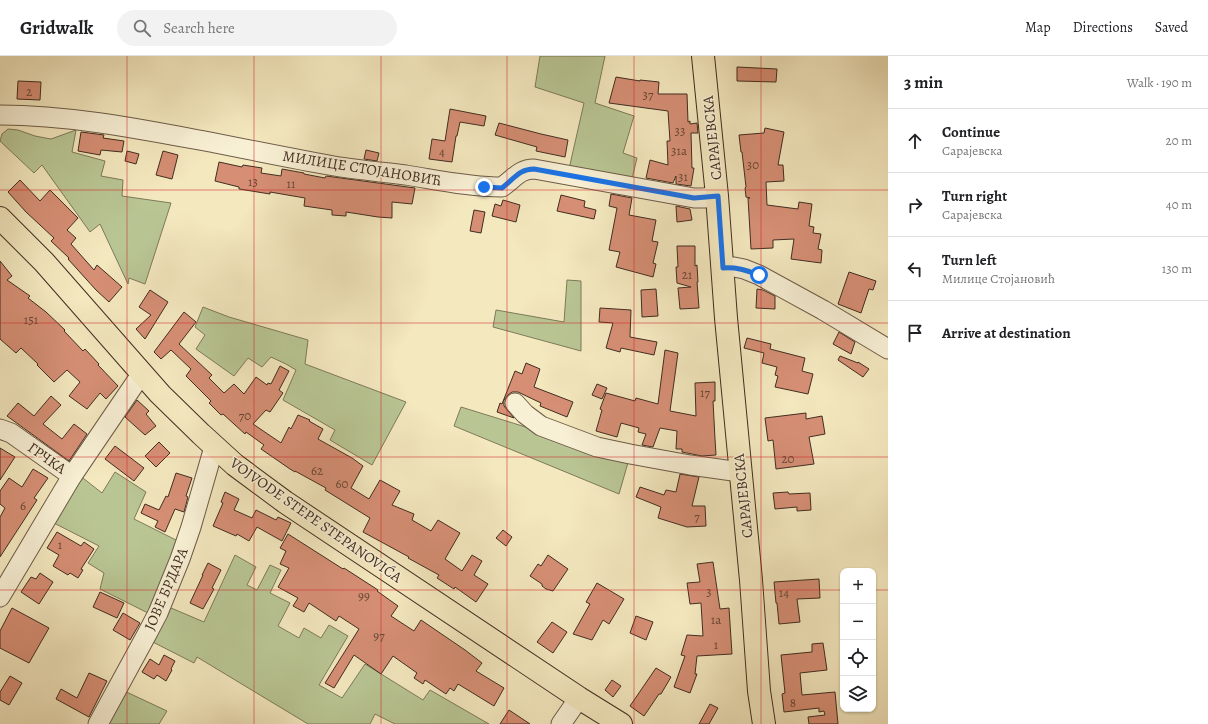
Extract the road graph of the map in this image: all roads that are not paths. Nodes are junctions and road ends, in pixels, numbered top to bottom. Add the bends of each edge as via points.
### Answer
1 (703, 56) edge
2 (0, 115) edge
3 (718, 196) junction
4 (0, 218) edge
5 (723, 268) junction
6 (888, 349) edge
7 (142, 374) junction
8 (515, 403) dead end
9 (0, 429) edge
10 (214, 447) junction
11 (740, 472) junction
12 (72, 476) junction
13 (0, 597) edge
14 (580, 698) junction
15 (98, 724) edge
16 (561, 724) edge
17 (621, 724) edge
18 (764, 724) edge

1 - 3 main road, САРАЈЕВСКА
2 - 3 street, МИЛИЦЕ СТОЈАНОВИЋ via 46,117 128,127 336,166 484,187 502,188 520,172 534,169 694,198
3 - 5 main road, САРАЈЕВСКА
4 - 7 main road, VOJVODE STEPE STEPANOVIĆA via 44,262
5 - 6 street via 744,269 759,275
5 - 11 main road, САРАЈЕВСКА
7 - 10 main road, VOJVODE STEPE STEPANOVIĆA
7 - 12 street
8 - 11 street via 541,426 597,447
9 - 12 street, ГРЧКА via 11,433
10 - 14 main road, VOJVODE STEPE STEPANOVIĆA via 234,465 286,502
10 - 15 street, ЈОВЕ БРДАРА via 191,527 158,613
11 - 18 main road, САРАЈЕВСКА
12 - 13 street
14 - 16 street
14 - 17 main road, VOJVODE STEPE STEPANOVIĆA

